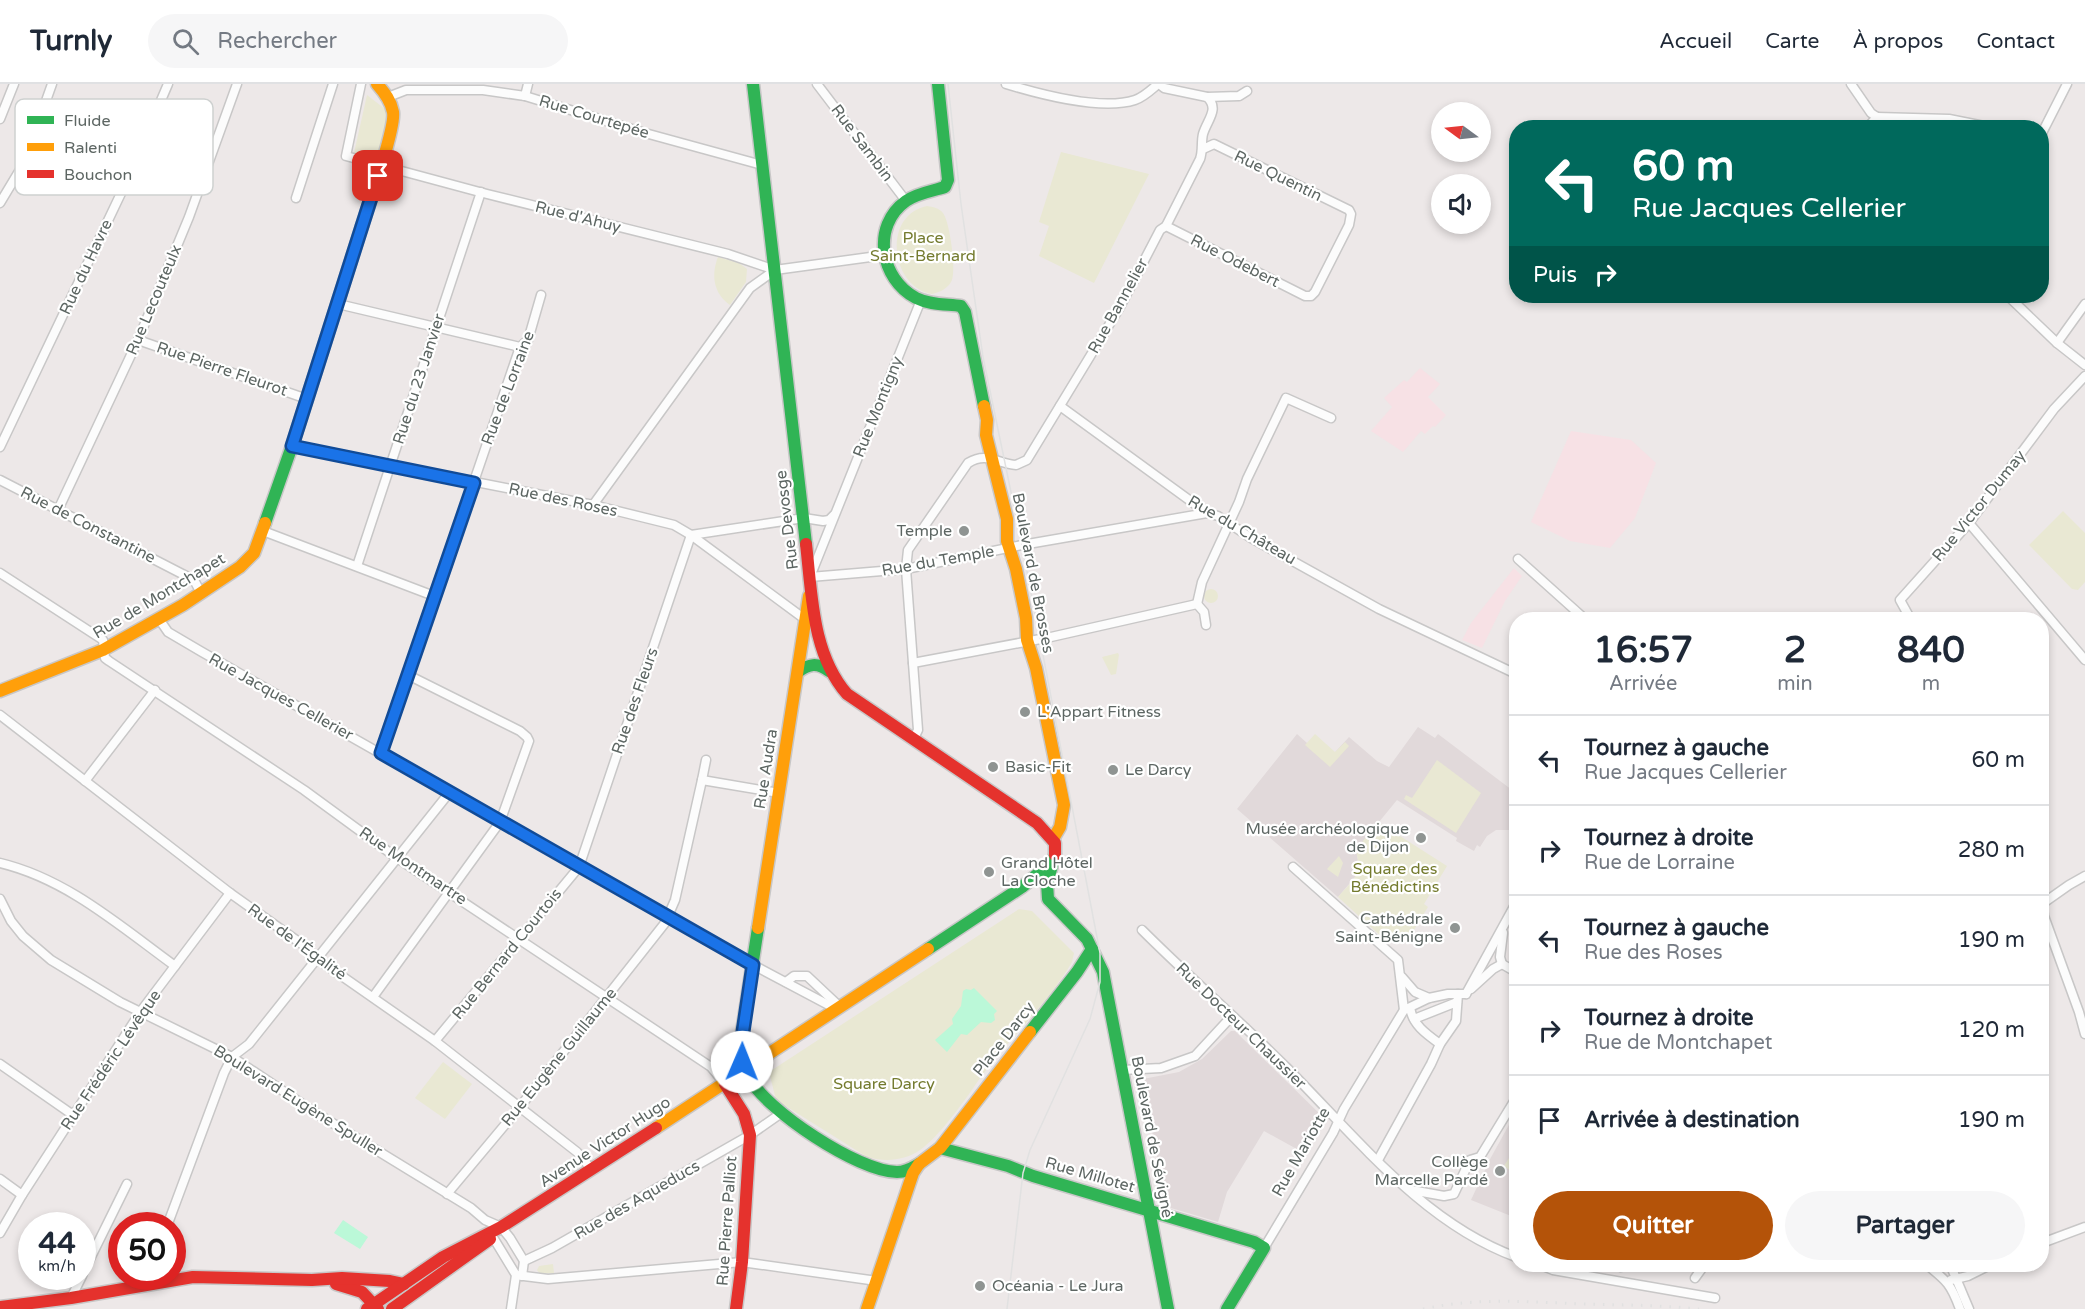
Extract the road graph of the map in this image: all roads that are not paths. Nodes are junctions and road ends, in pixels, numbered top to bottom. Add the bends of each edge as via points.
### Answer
1 (14, 84) edge
2 (52, 84) edge
3 (168, 84) edge
4 (237, 84) edge
5 (333, 84) edge
6 (361, 84) edge
7 (377, 84) edge
8 (528, 84) edge
9 (753, 84) edge
10 (817, 84) edge
11 (938, 84) edge
12 (1006, 84) edge
13 (1158, 84) edge
14 (1851, 84) edge
15 (2067, 84) edge
16 (1247, 91) dead end
17 (525, 96) junction
18 (388, 97) junction
19 (1207, 97) junction
20 (47, 99) edge
21 (162, 99) edge
22 (1877, 117) junction
23 (0, 119) edge
24 (1874, 120) edge
25 (1954, 120) edge
26 (2049, 120) edge
27 (1203, 149) junction
28 (213, 150) edge
29 (762, 165) junction
30 (381, 166) junction
31 (15, 178) edge
32 (481, 192) junction
33 (120, 195) edge
34 (197, 195) edge
35 (296, 198) dead end
36 (906, 201) junction
37 (0, 203) edge
38 (1166, 226) junction
39 (885, 255) junction
40 (775, 270) junction
41 (541, 295) dead end
42 (1305, 296) joint
43 (921, 300) junction
44 (2015, 303) edge
45 (338, 304) junction
46 (2085, 304) edge
47 (436, 328) junction
48 (138, 340) junction
49 (2057, 344) junction
50 (520, 347) junction
51 (2085, 365) edge
52 (2085, 376) edge
53 (307, 399) junction
54 (1060, 406) junction
55 (1330, 418) dead end
56 (1, 441) edge
57 (292, 446) junction
58 (992, 458) junction
59 (390, 466) junction
60 (0, 480) edge
61 (474, 483) junction
62 (593, 505) junction
63 (58, 510) junction
64 (1207, 513) junction
65 (834, 514) junction
66 (804, 518) junction
67 (1969, 523) junction
68 (1227, 524) junction
69 (263, 531) junction
70 (691, 535) junction
71 (1009, 548) junction
72 (1518, 559) dead end
73 (357, 566) junction
74 (906, 569) junction
75 (0, 573) edge
76 (810, 577) junction
77 (201, 593) junction
78 (434, 596) junction
79 (1197, 604) junction
80 (1577, 612) edge
81 (1907, 612) edge
82 (2044, 612) edge
83 (2049, 617) edge
84 (159, 619) junction
85 (806, 620) junction
86 (1206, 625) dead end
87 (1027, 640) junction
88 (103, 650) junction
89 (2085, 660) edge
90 (913, 663) junction
91 (829, 671) junction
92 (1509, 671) edge
93 (798, 672) junction
94 (408, 675) junction
95 (155, 690) junction
96 (0, 691) edge
97 (0, 715) edge
98 (913, 740) junction
99 (381, 753) junction
100 (706, 760) dead end
101 (85, 780) junction
102 (702, 780) junction
103 (449, 793) junction
104 (779, 794) junction
105 (500, 822) junction
106 (1053, 839) junction
107 (397, 858) junction
108 (1053, 860) junction
109 (0, 863) edge
110 (579, 867) junction
111 (1293, 867) dead end
112 (2085, 876) edge
113 (1022, 887) junction
114 (449, 891) junction
115 (230, 893) junction
116 (2049, 898) edge
117 (0, 899) edge
118 (1048, 899) junction
119 (1509, 916) edge
120 (668, 917) junction
121 (1505, 924) junction
122 (1142, 930) dead end
123 (2049, 930) edge
124 (519, 939) junction
125 (1092, 949) junction
126 (316, 958) junction
127 (1502, 964) junction
128 (753, 965) junction
129 (175, 966) junction
130 (1509, 968) edge
131 (1401, 974) junction
132 (786, 982) junction
133 (372, 997) junction
134 (606, 997) junction
135 (1460, 997) junction
136 (1429, 998) junction
137 (838, 1008) junction
138 (1405, 1010) junction
139 (141, 1011) junction
140 (1231, 1017) junction
141 (1414, 1019) junction
142 (2085, 1034) edge
143 (435, 1041) junction
144 (1440, 1044) junction
145 (232, 1057) junction
146 (0, 1065) edge
147 (745, 1070) junction
148 (1122, 1070) junction
149 (725, 1083) junction
150 (519, 1108) junction
151 (1509, 1109) edge
152 (780, 1114) junction
153 (73, 1115) junction
154 (1339, 1121) junction
155 (750, 1135) junction
156 (940, 1148) junction
157 (1378, 1160) junction
158 (919, 1164) junction
159 (592, 1170) junction
160 (0, 1179) edge
161 (127, 1184) dead end
162 (1409, 1190) junction
163 (447, 1194) junction
164 (22, 1195) junction
165 (1148, 1209) junction
166 (171, 1212) edge
167 (2085, 1227) edge
168 (495, 1232) junction
169 (0, 1233) edge
170 (2049, 1240) edge
171 (465, 1246) junction
172 (96, 1247) edge
173 (1264, 1248) junction
174 (1509, 1254) edge
175 (524, 1261) junction
176 (742, 1262) junction
177 (1565, 1272) edge
178 (1699, 1272) edge
179 (1938, 1272) edge
180 (1950, 1272) edge
181 (1976, 1272) edge
182 (519, 1276) junction
183 (186, 1277) edge
184 (1695, 1278) dead end
185 (312, 1280) junction
186 (360, 1280) junction
187 (1951, 1280) junction
188 (877, 1281) junction
189 (404, 1284) junction
190 (108, 1289) edge
191 (75, 1290) edge
192 (71, 1298) junction
193 (1715, 1298) dead end
194 (0, 1307) edge
195 (380, 1307) edge
196 (511, 1309) edge
197 (736, 1309) edge
198 (867, 1309) edge
199 (1168, 1309) edge
200 (1227, 1309) edge
201 (1960, 1309) edge
202 (1969, 1309) edge

1 - 23 street
2 - 20 street
3 - 21 street, Rue du Havre
4 - 28 street, Rue Lecouteulx
5 - 35 street
6 - 30 street, Rue d'Ahuy via 346,156
7 - 18 main road
8 - 17 street
9 - 29 main road, Rue Devosge
10 - 36 street, Rue Sambin
11 - 36 main road via 949,176 945,187
12 - 13 street via 1048,97 1122,102 1140,98
13 - 19 street
14 - 22 street via 1870,113
15 - 26 street
16 - 19 street via 1239,96
17 - 18 street, Rue Courtepée via 483,90 406,90
17 - 29 street, Rue Courtepée
18 - 30 main road, Rue de Montchapet via 393,115
19 - 27 street, Rue Bannelier via 1213,114 1203,136
22 - 24 street
22 - 25 street
27 - 38 street, Rue Bannelier
27 - 42 street, Rue Quentin via 1214,144 1351,214 1316,292
29 - 40 main road, Rue Devosge
30 - 32 street, Rue d'Ahuy
30 - 45 main road, Rue de Montchapet
31 - 37 street
32 - 40 street, Rue d'Ahuy via 728,254
32 - 47 street, Rue du 23 Janvier
33 - 56 street, Rue du Havre
34 - 48 street, Rue Lecouteulx
36 - 39 main road via 887,229
38 - 42 street, Rue Odebert
38 - 54 street, Rue Bannelier via 1160,230 1120,307
39 - 40 street
39 - 43 main road via 893,279
40 - 62 street via 750,288 728,316
40 - 66 main road, Rue Devosge
41 - 50 street, Rue de Lorraine via 528,340
43 - 58 main road, Boulevard de Brosses via 934,305 961,306 965,312
43 - 65 street, Rue Montigny
44 - 49 street
45 - 47 street
45 - 53 main road, Rue de Montchapet
46 - 49 street
47 - 50 street
47 - 59 street, Rue du 23 Janvier
48 - 53 street, Rue Pierre Fleurot
48 - 63 street, Rue Lecouteulx
49 - 51 street
50 - 61 street, Rue de Lorraine
52 - 67 street, Rue Victor Dumay
53 - 57 main road, Rue de Montchapet
54 - 58 street, Rue Bannelier via 1022,464
54 - 64 street, Rue du Château
55 - 68 street via 1286,398
57 - 59 street, Rue des Roses
57 - 69 main road, Rue de Montchapet
58 - 71 main road, Boulevard de Brosses via 1007,519
58 - 74 street via 974,459 963,468 908,550
59 - 61 street, Rue des Roses
59 - 73 street, Rue du 23 Janvier
60 - 63 street, Rue de Constantine
61 - 62 street, Rue des Roses
61 - 78 street, Rue de Lorraine
62 - 70 street, Rue des Roses via 674,525
63 - 77 street, Rue de Constantine via 194,580
64 - 68 street, Rue du Château
64 - 71 street, Rue du Temple
65 - 66 street via 823,521
65 - 76 street, Rue Montigny
66 - 70 street
66 - 76 main road, Rue Devosge
67 - 81 street, Rue Victor Dumay via 1900,600
67 - 82 street
68 - 79 street via 1200,587
68 - 92 street, Rue du Château via 1379,609
69 - 73 street
69 - 77 main road, Rue de Montchapet via 254,553 240,567
70 - 85 street, Rue des Roses
70 - 110 street, Rue des Fleurs
71 - 74 street, Rue du Temple
71 - 87 main road, Boulevard de Brosses via 1026,618
72 - 80 street
73 - 78 street
74 - 76 street, Rue du Temple
74 - 90 street
75 - 88 street, Rue Montmartre via 103,640
76 - 85 main road, Rue Audra
76 - 91 main road, Rue Devosge
77 - 84 main road, Rue de Montchapet
78 - 94 street, Rue de Lorraine
79 - 86 street via 1204,612
79 - 87 street
83 - 89 street
84 - 88 main road, Rue de Montchapet
84 - 99 street, Rue Jacques Cellerier via 168,632
85 - 93 main road, Rue Audra
87 - 90 street
87 - 106 main road, Boulevard de Brosses via 1064,805
88 - 95 street, Rue Montmartre via 105,658
88 - 96 main road, Rue de Montchapet
90 - 98 street via 918,729
91 - 93 main road via 812,663
91 - 98 main road, Rue Devosge via 847,694
93 - 104 main road, Rue Audra
94 - 99 street, Rue de Lorraine
94 - 105 street via 527,737 528,746
95 - 101 street
95 - 107 street, Rue Montmartre
97 - 101 street, Rue de l'Égalité
98 - 106 main road, Rue Devosge via 1037,823
99 - 103 street, Rue Jacques Cellerier
100 - 102 street, Rue Eugène Guillaume
101 - 115 street, Rue de l'Égalité
102 - 104 street
102 - 120 street, Rue Eugène Guillaume via 688,850
103 - 105 street, Rue Jacques Cellerier
103 - 107 street
104 - 128 main road, Rue Audra
105 - 110 street, Rue Jacques Cellerier
105 - 114 street
106 - 108 main road
107 - 114 street, Rue Montmartre
107 - 126 street
108 - 113 main road, Avenue Victor Hugo
108 - 118 main road via 1047,883
109 - 129 street via 19,867 76,893
110 - 120 street, Rue Jacques Cellerier
110 - 124 street, Rue Bernard Courtois
111 - 131 street via 1398,960
112 - 116 street
113 - 118 main road
113 - 137 main road, Avenue Victor Hugo
114 - 124 street, Rue Montmartre
114 - 133 street
115 - 126 street, Rue de l'Égalité
115 - 129 street, Rue Frédéric Lévêque
117 - 139 street, Boulevard Eugène Spuller via 23,936 51,960
118 - 125 main road
119 - 121 street
120 - 128 street, Rue Jacques Cellerier
120 - 134 street, Rue Eugène Guillaume
121 - 127 street
121 - 135 street
122 - 140 street, Rue Docteur Chaussier
123 - 142 street
124 - 134 street, Rue Montmartre
124 - 143 street, Rue Bernard Courtois
125 - 148 main road, Boulevard de Sévigné via 1103,972
125 - 156 main road, Place Darcy
126 - 133 street, Rue de l'Égalité
126 - 145 street via 249,1044
127 - 130 street
127 - 135 street
128 - 132 street, Rue Jacques Cellerier
128 - 147 main road, Rue Audra via 740,1052
129 - 139 street, Rue Frédéric Lévêque
131 - 136 street via 1410,988
131 - 138 street
132 - 137 street, Rue Jacques Cellerier
132 - 137 street via 794,976 807,976
133 - 143 street, Rue de l'Égalité
134 - 149 street, Rue Montmartre via 711,1067
134 - 150 street, Rue Eugène Guillaume
135 - 136 street via 1448,994
135 - 141 street
135 - 144 street via 1456,1021
136 - 138 street
137 - 147 main road, Avenue Victor Hugo
138 - 141 street
138 - 154 street, Rue Mariotte
139 - 145 street, Boulevard Eugène Spuller
139 - 153 street, Rue Frédéric Lévêque
140 - 148 street via 1195,1056 1161,1068
140 - 154 street, Rue Docteur Chaussier
141 - 144 street via 1421,1030
143 - 150 street, Rue de l'Égalité
144 - 157 street
145 - 163 street, Boulevard Eugène Spuller
145 - 166 street
146 - 153 street
147 - 149 main road, Avenue Victor Hugo
147 - 152 main road
148 - 165 main road, Boulevard de Sévigné
149 - 155 main road via 744,1113
149 - 159 main road, Avenue Victor Hugo
150 - 159 street, Rue de l'Égalité via 582,1157
150 - 163 street, Rue Eugène Guillaume
151 - 162 street via 1480,1157 1470,1160 1454,1194
152 - 155 street, Rue des Aqueducs
152 - 158 main road via 868,1165 897,1172
153 - 164 street, Rue Frédéric Lévêque
154 - 157 street, Rue Docteur Chaussier
154 - 173 street, Rue Mariotte
155 - 175 street, Rue des Aqueducs
155 - 176 main road, Rue Pierre Palliot
156 - 158 main road, Place Darcy
156 - 165 main road, Rue Millotet
157 - 162 street, Rue Docteur Chaussier
158 - 188 main road via 908,1184
159 - 168 main road, Avenue Victor Hugo
160 - 164 street
161 - 172 street
162 - 174 street, Rue Docteur Chaussier via 1438,1216 1489,1247
163 - 168 street, Boulevard Eugène Spuller via 471,1208
164 - 169 street, Rue Frédéric Lévêque
165 - 173 main road, Rue Millotet
165 - 199 main road, Boulevard de Sévigné
167 - 170 street
168 - 171 main road, Avenue Victor Hugo
168 - 175 street via 510,1238
168 - 182 street
168 - 195 main road, Avenue Victor Hugo via 481,1247
171 - 189 main road, Avenue Victor Hugo
171 - 195 main road
173 - 200 main road, Rue Mariotte
175 - 182 street
176 - 182 street via 548,1279
176 - 188 street
176 - 197 main road, Rue Pierre Palliot
177 - 193 street
178 - 184 street
179 - 187 street
180 - 187 street
181 - 187 street
182 - 196 street
183 - 185 main road
185 - 186 main road
185 - 195 main road via 352,1287
186 - 189 main road
186 - 195 main road via 377,1286
187 - 201 street
187 - 202 street
188 - 198 main road
189 - 195 main road, Avenue Victor Hugo
190 - 192 main road
191 - 192 street
192 - 194 main road

